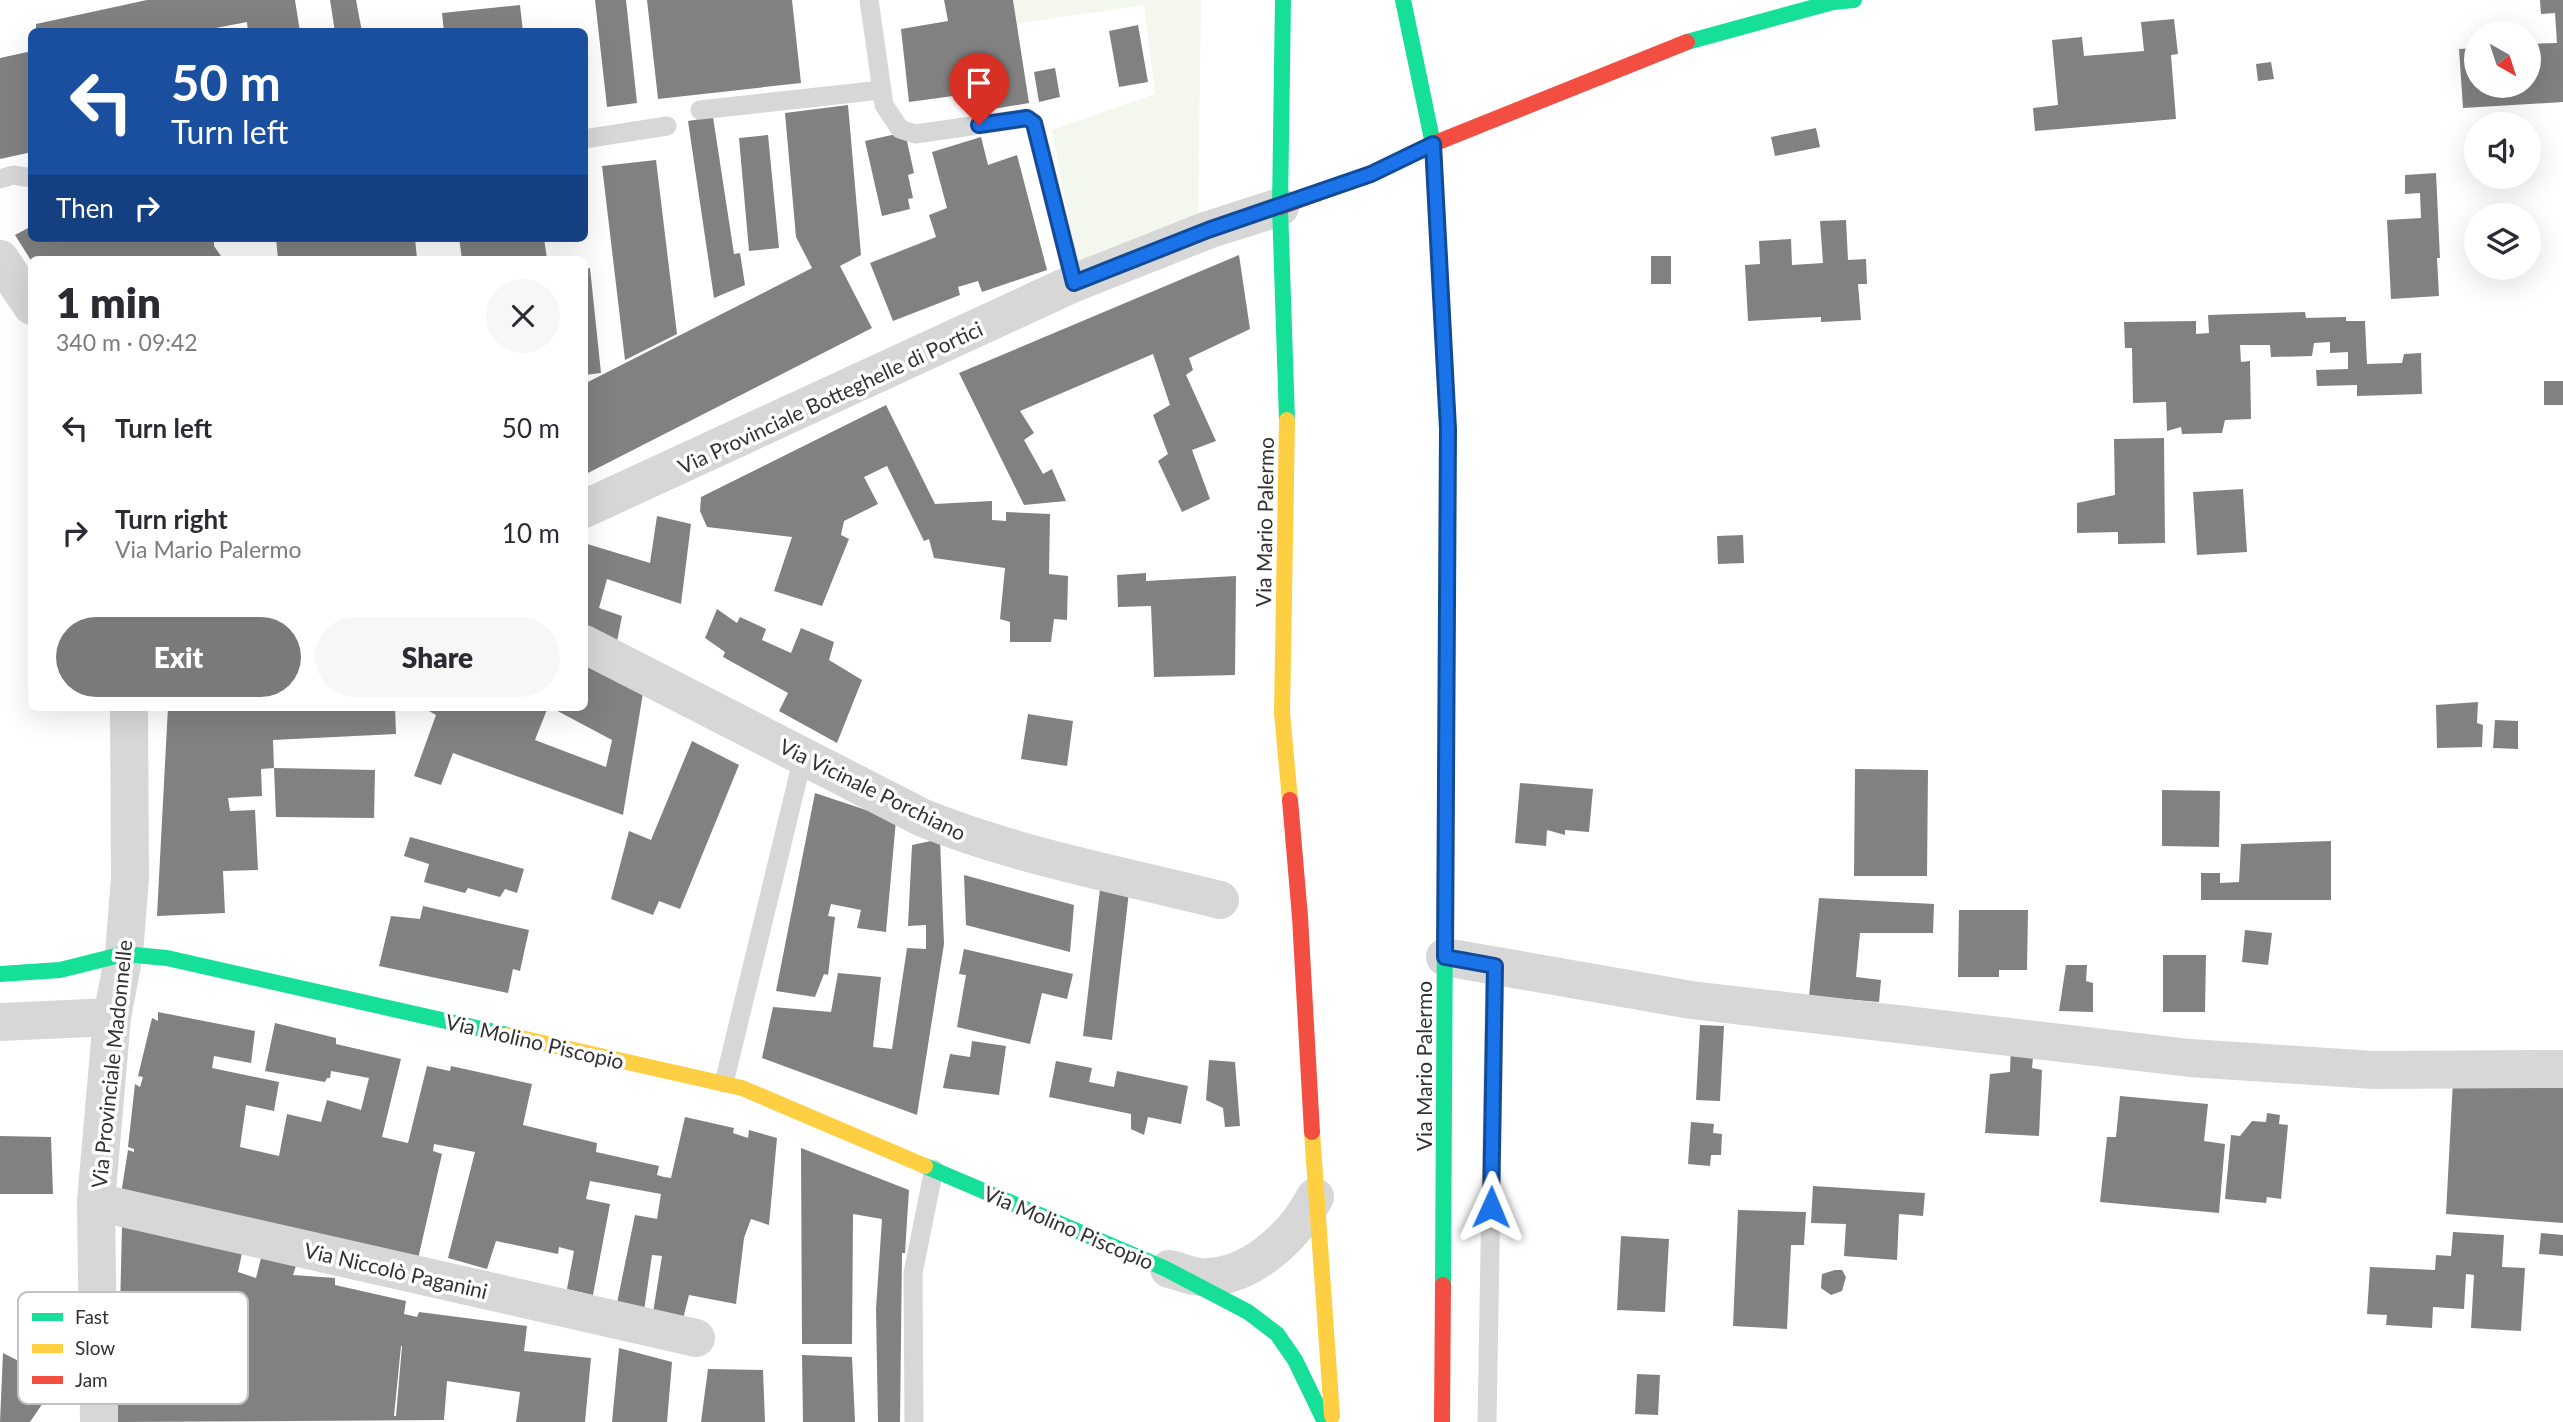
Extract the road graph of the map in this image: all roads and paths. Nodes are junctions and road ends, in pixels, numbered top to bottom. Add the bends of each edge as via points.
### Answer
1 (869, 0) edge
2 (1283, 0) edge
3 (1403, 0) edge
4 (1854, 0) edge
5 (881, 90) junction
6 (700, 110) dead end
7 (667, 126) dead end
8 (588, 138) edge
9 (1433, 144) junction
10 (28, 177) edge
11 (0, 179) edge
12 (1280, 207) junction
13 (0, 259) edge
14 (1074, 283) junction
15 (28, 300) edge
16 (588, 507) edge
17 (588, 646) edge
18 (129, 711) edge
19 (803, 757) junction
20 (1220, 900) dead end
21 (124, 954) junction
22 (1445, 957) junction
23 (1495, 966) junction
24 (0, 974) edge
25 (112, 1017) junction
26 (0, 1022) edge
27 (2563, 1069) edge
28 (724, 1083) junction
29 (934, 1169) junction
30 (1315, 1197) junction
31 (96, 1202) junction
32 (1164, 1268) junction
33 (97, 1292) edge
34 (696, 1338) dead end
35 (99, 1404) edge
36 (99, 1422) edge
37 (914, 1422) edge
38 (1325, 1422) edge
39 (1333, 1422) edge
40 (1442, 1422) edge
41 (1487, 1422) edge

1 - 5 lane
2 - 12 street, Via Mario Palermo
3 - 9 street, Via Mario Palermo
4 - 9 street via 1674,46
5 - 6 lane
5 - 14 lane via 892,120 900,129 915,134 1027,118 1034,123
7 - 8 lane
9 - 12 street via 1371,174
9 - 22 street, Via Mario Palermo via 1448,429
10 - 11 lane
12 - 14 street, Via Provinciale Botteghelle di Portici
12 - 30 street, Via Mario Palermo via 1288,385 1282,713 1300,917
13 - 15 street
14 - 16 street, Via Provinciale Botteghelle di Portici
17 - 19 street, Via Vicinale Porchiano
18 - 21 street, Via Provinciale Madonnelle via 130,878
19 - 20 street, Via Vicinale Porchiano via 956,831
19 - 28 lane
21 - 24 street, Via Molino Piscopio via 60,970
21 - 25 street, Via Provinciale Madonnelle
21 - 28 street, Via Molino Piscopio via 167,958
22 - 23 street
22 - 40 street, Via Mario Palermo
23 - 27 street via 1691,1000 2190,1058 2374,1070
23 - 41 lane
25 - 26 street
25 - 31 street, Via Provinciale Madonnelle
28 - 29 street, Via Molino Piscopio
29 - 32 street, Via Molino Piscopio
29 - 37 lane via 913,1273
30 - 32 street, Via Molino Piscopio via 1302,1223 1272,1250 1232,1272 1201,1277
30 - 39 street, Via Mario Palermo
31 - 33 street, Via Provinciale Madonnelle
31 - 34 street, Via Niccolò Paganini
32 - 38 street, Via Molino Piscopio via 1248,1312 1277,1334 1313,1392
35 - 36 street, Via Provinciale Madonnelle

